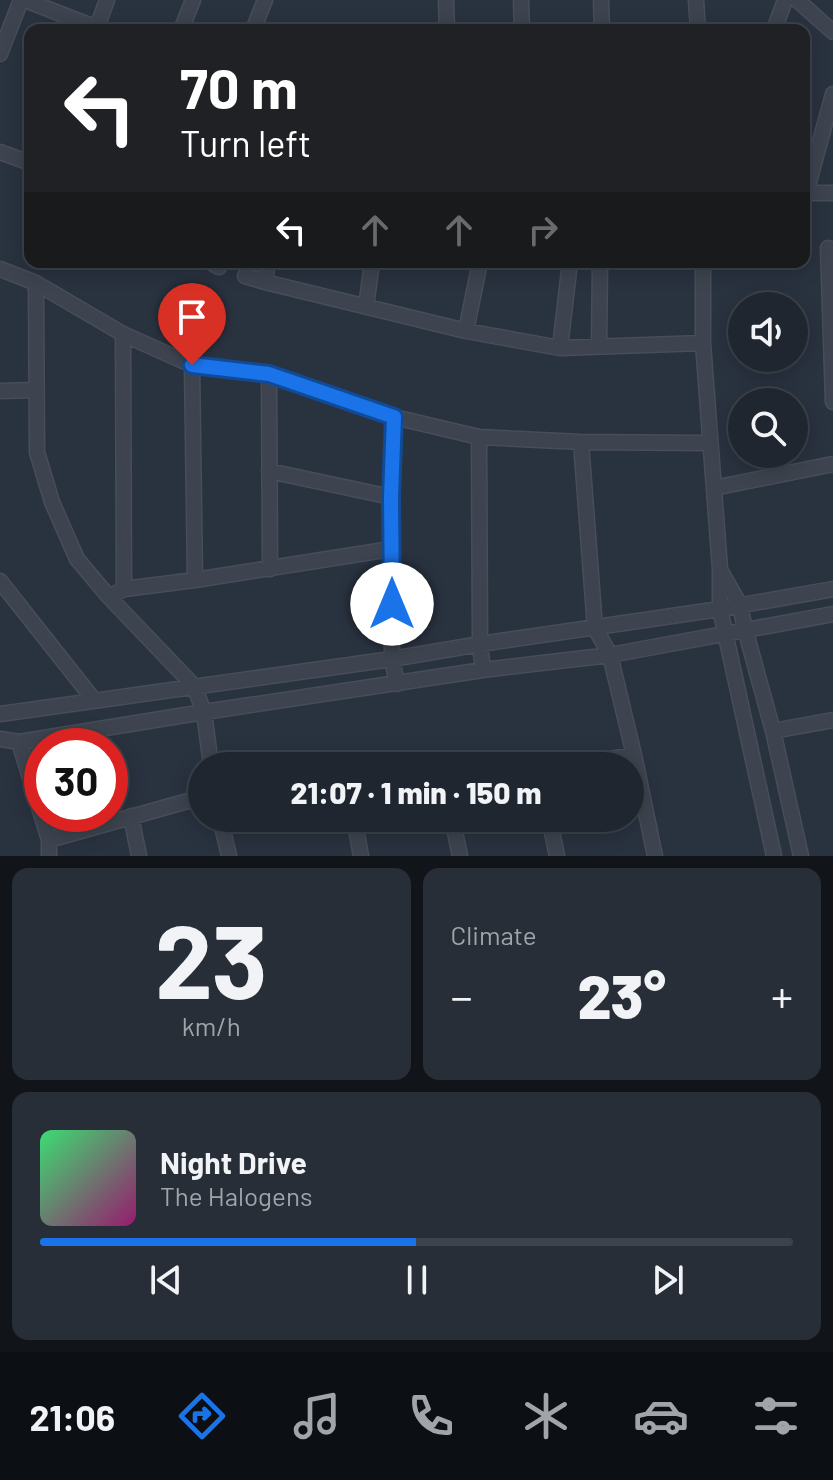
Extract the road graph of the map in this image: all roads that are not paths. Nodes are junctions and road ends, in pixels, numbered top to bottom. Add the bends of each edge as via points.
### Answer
1 (23, 0) edge
2 (107, 0) edge
3 (193, 0) edge
4 (265, 0) edge
5 (446, 0) edge
6 (521, 0) edge
7 (601, 0) edge
8 (696, 0) edge
9 (785, 0) edge
10 (797, 0) edge
11 (83, 24) edge
12 (98, 24) edge
13 (183, 24) edge
14 (255, 24) edge
15 (447, 24) edge
16 (522, 24) edge
17 (602, 24) edge
18 (698, 24) edge
19 (776, 24) edge
20 (833, 32) edge
21 (0, 54) edge
22 (833, 94) edge
23 (0, 152) edge
24 (24, 161) edge
25 (810, 175) edge
26 (810, 193) edge
27 (833, 193) edge
28 (828, 248) dead end
29 (267, 268) edge
30 (371, 268) edge
31 (479, 268) edge
32 (569, 268) edge
33 (600, 268) edge
34 (703, 268) edge
35 (0, 269) edge
36 (245, 276) dead end
37 (265, 282) junction
38 (36, 283) junction
39 (366, 307) junction
40 (466, 331) junction
41 (123, 334) junction
42 (703, 343) junction
43 (599, 347) junction
44 (560, 348) junction
45 (192, 365) junction
46 (269, 374) junction
47 (36, 390) junction
48 (0, 391) edge
49 (833, 402) edge
50 (394, 417) junction
51 (479, 437) junction
52 (581, 442) junction
53 (709, 443) junction
54 (833, 464) edge
55 (269, 471) junction
56 (714, 488) junction
57 (391, 497) junction
58 (391, 549) junction
59 (270, 569) junction
60 (720, 569) junction
61 (195, 580) junction
62 (0, 581) edge
63 (124, 589) junction
64 (833, 589) edge
65 (109, 597) junction
66 (740, 605) junction
67 (720, 609) junction
68 (833, 614) edge
69 (595, 628) junction
70 (745, 629) junction
71 (725, 633) junction
72 (480, 644) junction
73 (610, 655) junction
74 (392, 659) junction
75 (483, 670) junction
76 (397, 684) junction
77 (194, 686) junction
78 (94, 700) junction
79 (204, 712) junction
80 (0, 714) edge
81 (833, 720) edge
82 (773, 731) junction
83 (0, 739) edge
84 (19, 742) junction
85 (209, 752) edge
86 (633, 752) edge
87 (188, 801) edge
88 (644, 803) edge
89 (131, 816) junction
90 (223, 832) edge
91 (357, 832) edge
92 (455, 832) edge
93 (552, 832) edge
94 (49, 840) junction
95 (49, 856) edge
96 (139, 856) edge
97 (229, 856) edge
98 (361, 856) edge
99 (460, 856) edge
100 (557, 856) edge
101 (655, 856) edge
102 (774, 856) edge
103 (801, 856) edge

1 - 11 street
1 - 21 street
2 - 12 street
3 - 13 street
4 - 14 street
5 - 15 street
6 - 16 street
7 - 17 street
8 - 18 street
9 - 19 street
10 - 20 street
22 - 25 street
23 - 24 street
26 - 27 street
28 - 49 street
29 - 37 street
30 - 39 street
31 - 40 street
32 - 44 street
33 - 43 street
34 - 42 street
35 - 38 street
36 - 37 street
37 - 39 street
38 - 41 street
38 - 47 street
39 - 40 street
40 - 44 street
41 - 45 street
41 - 63 street
42 - 43 street
42 - 53 street
43 - 44 street
45 - 46 street
45 - 61 street
46 - 50 street
46 - 55 street
47 - 48 street
47 - 65 street via 37,452 52,502 77,559
50 - 51 street
50 - 57 street
51 - 52 street
51 - 72 street
52 - 53 street
52 - 69 street
53 - 56 street
54 - 56 street
55 - 57 street
55 - 59 street
56 - 60 street
57 - 58 street
58 - 59 street
58 - 74 street
59 - 61 street
60 - 66 street
60 - 67 street
61 - 63 street
62 - 78 street
63 - 65 street
64 - 66 street
65 - 77 street
66 - 67 street
66 - 70 street
67 - 69 street
67 - 71 street
68 - 70 street
69 - 72 street
69 - 73 street
70 - 71 street
70 - 82 street
71 - 73 street
71 - 102 street
72 - 74 street
72 - 75 street
73 - 75 street
73 - 86 street
74 - 76 street
74 - 77 street
75 - 76 street
76 - 79 street
77 - 78 street
77 - 79 street
78 - 80 street
79 - 84 street
79 - 85 street
81 - 82 street
82 - 103 street
83 - 84 street
84 - 94 street
87 - 89 street
88 - 101 street
89 - 94 street
89 - 96 street
90 - 97 street
91 - 98 street
92 - 99 street
93 - 100 street
94 - 95 street

